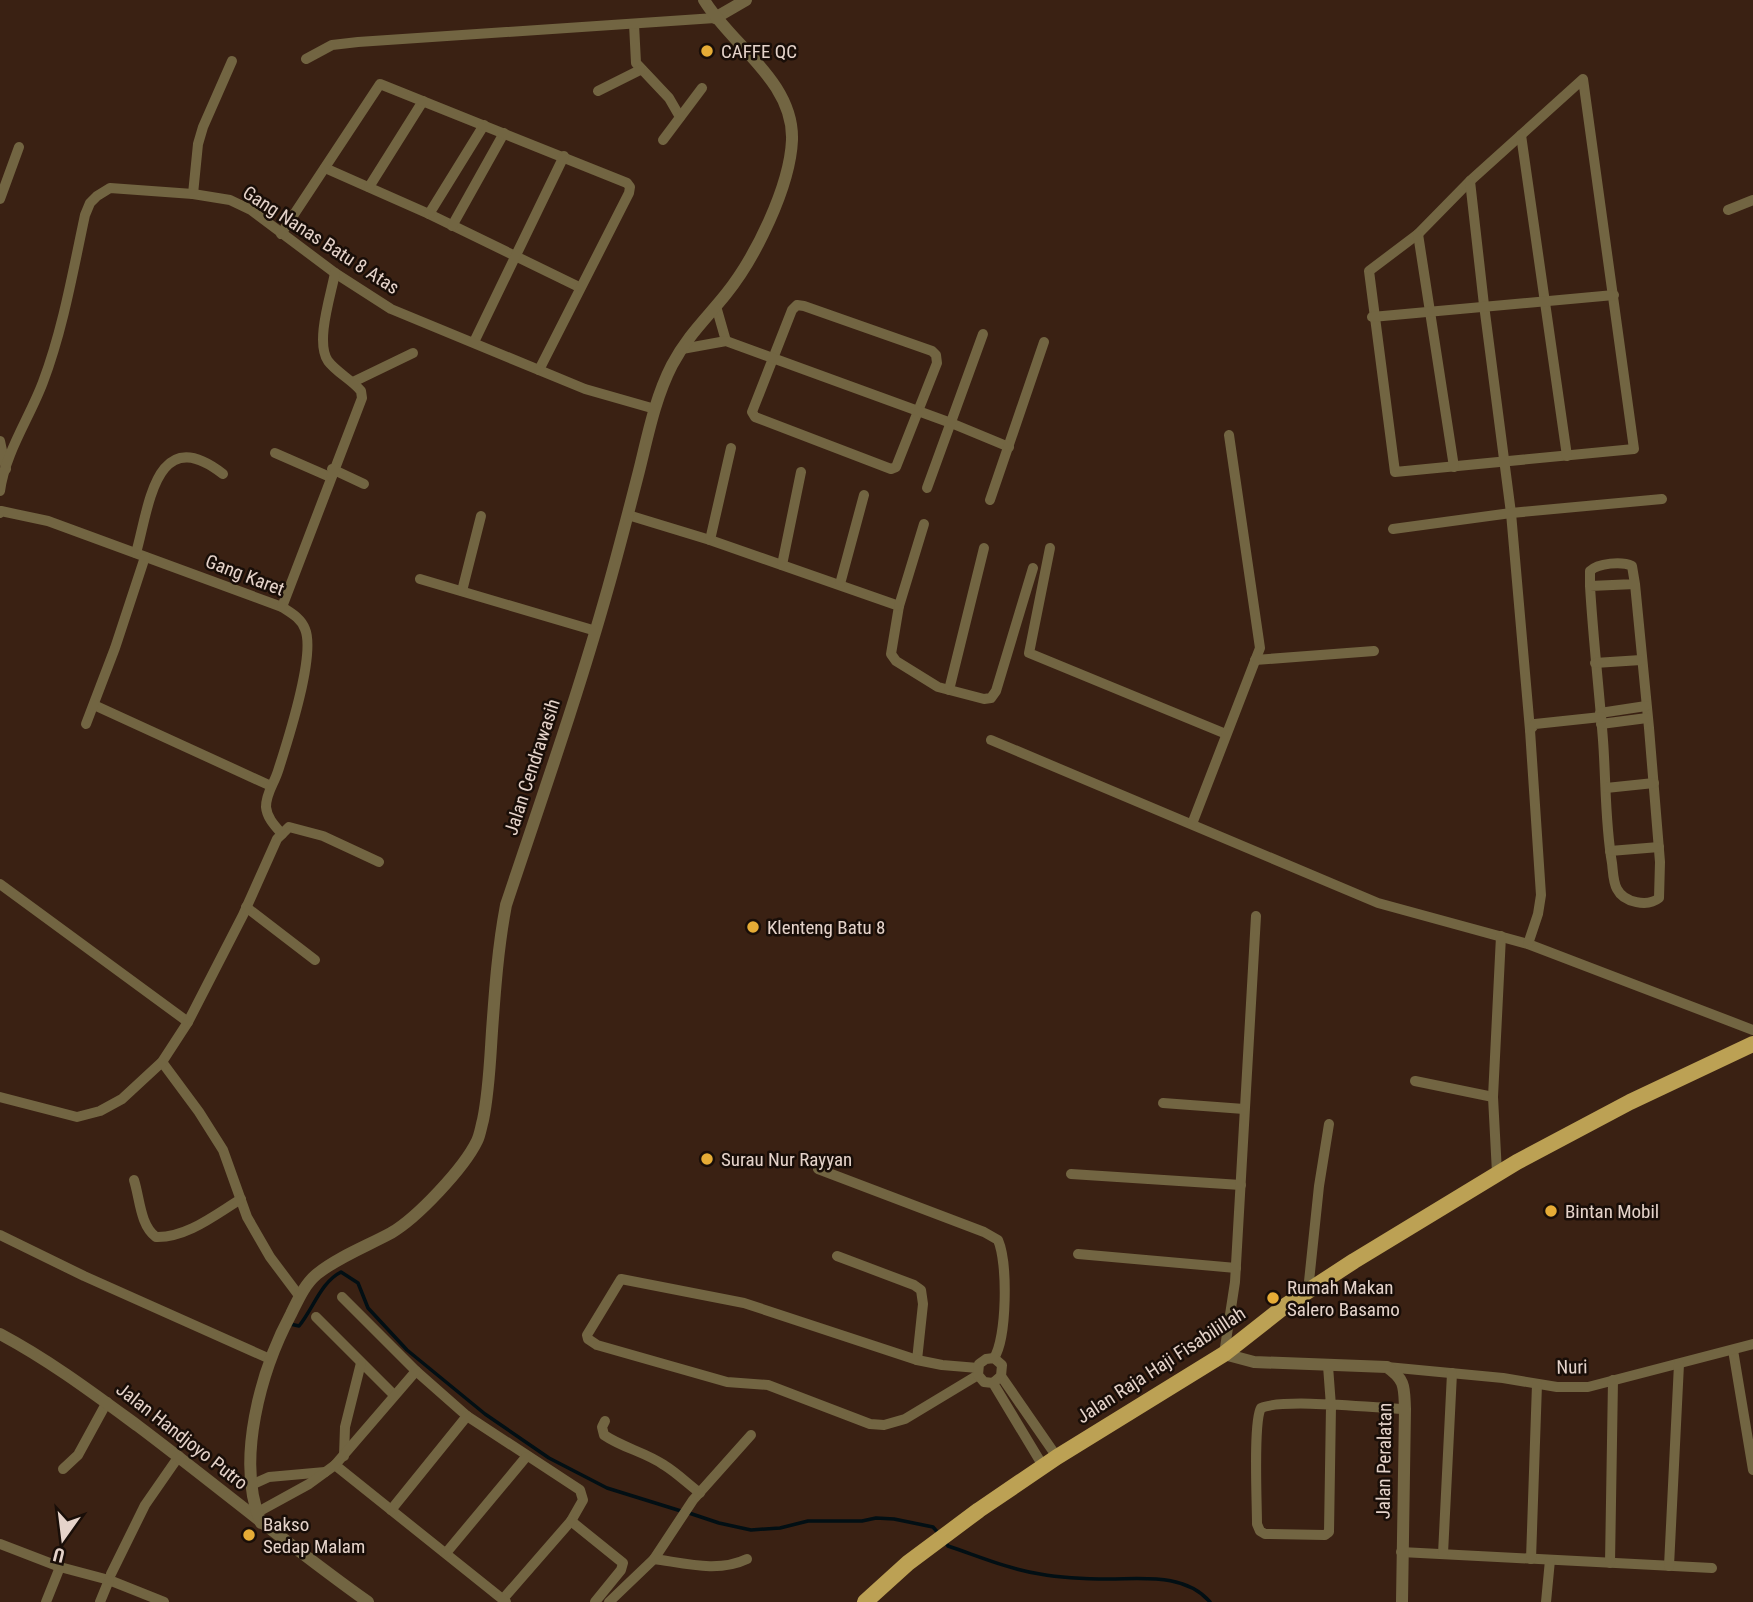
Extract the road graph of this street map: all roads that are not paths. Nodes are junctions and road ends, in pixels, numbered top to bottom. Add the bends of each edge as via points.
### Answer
1 (704, 0) edge
2 (746, 0) edge
3 (715, 18) junction
4 (634, 24) junction
5 (306, 59) dead end
6 (232, 61) dead end
7 (640, 70) junction
8 (702, 88) dead end
9 (598, 91) dead end
10 (423, 101) junction
11 (680, 117) junction
12 (484, 125) junction
13 (504, 133) junction
14 (1521, 135) junction
15 (663, 140) dead end
16 (19, 147) dead end
17 (564, 156) junction
18 (325, 168) junction
19 (1470, 181) junction
20 (369, 187) junction
21 (193, 194) junction
22 (0, 200) edge
23 (1753, 200) edge
24 (1728, 209) dead end
25 (429, 214) junction
26 (452, 226) junction
27 (281, 234) junction
28 (1418, 234) junction
29 (514, 256) junction
30 (335, 273) junction
31 (579, 287) junction
32 (1614, 295) junction
33 (1545, 301) junction
34 (1483, 305) junction
35 (716, 306) junction
36 (1430, 311) junction
37 (1373, 317) junction
38 (983, 334) dead end
39 (726, 341) junction
40 (474, 342) junction
41 (1044, 342) dead end
42 (682, 349) junction
43 (413, 353) dead end
44 (774, 359) junction
45 (539, 370) junction
46 (353, 382) junction
47 (655, 409) junction
48 (918, 411) junction
49 (950, 423) junction
50 (1229, 435) dead end
51 (0, 442) edge
52 (1009, 447) junction
53 (731, 448) dead end
54 (275, 453) dead end
55 (1567, 456) junction
56 (1504, 462) junction
57 (1454, 467) junction
58 (6, 469) junction
59 (801, 472) dead end
60 (331, 473) junction
61 (223, 474) dead end
62 (364, 484) dead end
63 (927, 488) dead end
64 (0, 491) edge
65 (864, 495) dead end
66 (0, 497) edge
67 (1662, 499) dead end
68 (990, 500) dead end
69 (1, 512) edge
70 (1511, 513) junction
71 (628, 515) junction
72 (481, 516) dead end
73 (924, 524) dead end
74 (1393, 529) dead end
75 (710, 540) junction
76 (984, 548) dead end
77 (1050, 548) dead end
78 (141, 555) junction
79 (782, 565) junction
80 (1033, 568) dead end
81 (420, 579) dead end
82 (840, 584) junction
83 (1635, 584) junction
84 (1590, 586) junction
85 (462, 591) junction
86 (900, 606) junction
87 (282, 607) junction
88 (596, 631) junction
89 (1374, 651) dead end
90 (1255, 660) junction
91 (1641, 660) junction
92 (1595, 663) junction
93 (949, 690) junction
94 (94, 705) junction
95 (1647, 712) junction
96 (1601, 718) junction
97 (86, 724) dead end
98 (1530, 730) junction
99 (1226, 734) junction
100 (991, 740) dead end
101 (1654, 783) junction
102 (271, 786) junction
103 (1606, 788) junction
104 (1192, 824) junction
105 (285, 831) junction
106 (1659, 847) junction
107 (1610, 851) junction
108 (379, 862) dead end
109 (0, 884) edge
110 (246, 908) junction
111 (1256, 916) dead end
112 (1501, 936) junction
113 (1528, 944) junction
114 (315, 960) dead end
115 (188, 1022) junction
116 (1753, 1030) edge
117 (1753, 1044) edge
118 (162, 1062) junction
119 (1415, 1082) dead end
120 (0, 1097) edge
121 (1493, 1097) junction
122 (1163, 1103) dead end
123 (1244, 1109) junction
124 (1329, 1124) dead end
125 (817, 1169) dead end
126 (1497, 1173) junction
127 (1071, 1174) dead end
128 (134, 1180) dead end
129 (1241, 1185) junction
130 (241, 1199) junction
131 (0, 1235) edge
132 (1078, 1254) dead end
133 (837, 1256) dead end
134 (1236, 1268) junction
135 (1308, 1291) junction
136 (300, 1297) junction
137 (342, 1297) dead end
138 (316, 1317) dead end
139 (0, 1334) edge
140 (1753, 1343) edge
141 (1734, 1350) junction
142 (1224, 1354) junction
143 (994, 1358) junction
144 (270, 1359) junction
145 (917, 1360) junction
146 (360, 1363) junction
147 (1679, 1364) junction
148 (1328, 1366) junction
149 (1387, 1367) junction
150 (416, 1371) junction
151 (978, 1371) junction
152 (1452, 1373) junction
153 (997, 1379) junction
154 (1613, 1381) junction
155 (1537, 1384) junction
156 (394, 1395) junction
157 (107, 1402) junction
158 (1331, 1406) junction
159 (1405, 1409) junction
160 (467, 1416) junction
161 (605, 1421) dead end
162 (751, 1435) dead end
163 (179, 1456) junction
164 (344, 1456) junction
165 (526, 1457) junction
166 (1057, 1457) junction
167 (335, 1465) junction
168 (1043, 1466) junction
169 (63, 1469) dead end
170 (1753, 1470) edge
171 (325, 1472) junction
172 (251, 1485) junction
173 (700, 1493) junction
174 (391, 1510) junction
175 (259, 1518) junction
176 (571, 1521) junction
177 (0, 1544) edge
178 (1401, 1552) junction
179 (446, 1553) junction
180 (1443, 1554) junction
181 (654, 1559) junction
182 (747, 1559) dead end
183 (1531, 1559) junction
184 (1550, 1560) junction
185 (1610, 1563) junction
186 (1670, 1566) junction
187 (60, 1567) junction
188 (1712, 1568) dead end
189 (110, 1577) junction
190 (149, 1599) edge
191 (504, 1600) edge
192 (46, 1602) edge
193 (100, 1602) edge
194 (163, 1602) edge
195 (368, 1602) edge
196 (595, 1602) edge
197 (609, 1602) edge
198 (865, 1602) edge
199 (1402, 1602) edge
200 (1546, 1602) edge

1 - 3 street, Jalan Cendrawasih
2 - 3 street
3 - 4 street
3 - 35 street, Jalan Cendrawasih via 774,86 788,114 792,139 780,192 761,240
4 - 5 street via 358,42 332,45
4 - 7 street via 634,52
6 - 21 street via 198,144
7 - 9 street
7 - 11 street via 664,92
8 - 11 street
10 - 12 street
10 - 18 street via 379,84
10 - 20 street
11 - 15 street
12 - 13 street
12 - 25 street
13 - 17 street
13 - 26 street
14 - 19 street
14 - 32 street via 1583,79
14 - 33 street
16 - 22 street
17 - 29 street
17 - 31 street via 630,187
18 - 20 street
18 - 27 street
19 - 28 street
19 - 34 street
20 - 25 street
21 - 27 street, Gang Nanas Batu 8 Atas via 230,200
21 - 58 street, Gang Nanas Batu 8 Atas via 110,188 90,203 54,350
23 - 24 street
25 - 26 street
26 - 29 street
27 - 30 street, Gang Nanas Batu 8 Atas
28 - 36 street
28 - 37 street via 1369,271
29 - 31 street
29 - 40 street
30 - 40 street, Gang Nanas Batu 8 Atas via 391,309
30 - 46 street via 322,340 328,360
31 - 45 street
32 - 33 street
32 - 55 street via 1634,449
33 - 34 street
33 - 55 street
34 - 36 street
34 - 56 street
35 - 39 street
35 - 42 street, Jalan Cendrawasih
36 - 37 street
36 - 57 street
37 - 57 street via 1395,472
38 - 49 street
39 - 42 street
39 - 44 street
40 - 45 street, Gang Nanas Batu 8 Atas
41 - 52 street
42 - 47 street, Jalan Cendrawasih
43 - 46 street
44 - 48 street
44 - 48 street via 797,305 932,351 937,363
44 - 48 street via 754,404 755,416 891,469 900,461
45 - 47 street, Gang Nanas Batu 8 Atas
46 - 60 street via 362,398
47 - 71 street, Jalan Cendrawasih
48 - 49 street
49 - 52 street
49 - 63 street
50 - 90 street via 1260,648
51 - 58 street
52 - 68 street
53 - 75 street
54 - 60 street
55 - 56 street
56 - 57 street
56 - 70 street
58 - 64 street, Gang Nanas Batu 8 Atas
59 - 79 street
60 - 62 street
60 - 87 street
61 - 78 street via 206,461 184,458 161,470 150,493
65 - 82 street
66 - 69 street
67 - 70 street
69 - 78 street, Gang Karet via 48,521
70 - 74 street
70 - 98 street
71 - 75 street
71 - 88 street, Jalan Cendrawasih
72 - 85 street
73 - 86 street
75 - 79 street
76 - 93 street
77 - 99 street via 1029,653
78 - 87 street, Gang Karet
78 - 94 street
79 - 82 street
80 - 93 street via 996,691 984,699
81 - 85 street
82 - 86 street
83 - 84 street
83 - 84 street via 1632,566 1627,563 1592,568
83 - 91 street
84 - 92 street
85 - 88 street
86 - 93 street via 891,654 901,666
87 - 102 street, Gang Karet via 306,630 307,648 290,733
88 - 136 street, Jalan Cendrawasih via 506,905 498,946 488,1094 478,1140 419,1211 394,1231 316,1275
89 - 90 street
90 - 99 street
91 - 92 street
91 - 95 street
92 - 96 street
94 - 97 street
94 - 102 street
95 - 96 street
95 - 101 street
96 - 98 street via 1535,724
96 - 103 street
98 - 113 street via 1541,895
99 - 104 street
100 - 104 street
101 - 103 street
101 - 106 street
102 - 105 street, Gang Karet via 268,817
103 - 107 street
104 - 112 street via 1378,903
105 - 108 street via 323,836
105 - 110 street
106 - 107 street
106 - 107 street via 1659,898 1649,902 1625,898 1617,890
109 - 115 street
110 - 114 street
110 - 115 street
111 - 123 street
112 - 113 street
112 - 121 street
113 - 116 street
115 - 118 street
117 - 126 main road, Jalan Raja Haji Fisabilillah via 1630,1102
118 - 120 street via 122,1100 77,1117
118 - 130 street via 223,1150
119 - 121 street
121 - 126 street
122 - 123 street
123 - 129 street
124 - 135 street
125 - 143 street via 998,1240 1003,1261 1002,1321
126 - 135 main road, Jalan Raja Haji Fisabilillah
127 - 129 street
128 - 130 street via 143,1219 156,1237 176,1235
129 - 134 street
130 - 136 street via 270,1257
131 - 144 street
132 - 134 street
133 - 145 street via 921,1290
134 - 142 street
135 - 142 main road, Jalan Raja Haji Fisabilillah
136 - 144 street, Jalan Cendrawasih
137 - 150 street
138 - 146 street
139 - 157 street, Jalan Handjoyo Putro
140 - 141 street, Nuri
141 - 147 street, Nuri
141 - 170 street
142 - 148 street via 1254,1362
142 - 166 main road, Jalan Raja Haji Fisabilillah
143 - 151 street via 982,1361
143 - 153 street via 1002,1365
144 - 172 street, Jalan Cendrawasih via 254,1422
145 - 151 street
145 - 151 street via 744,1303 621,1279 587,1335 597,1345 727,1382 768,1385 870,1424 905,1419
146 - 156 street
146 - 164 street via 345,1427
147 - 154 street, Nuri
147 - 186 street
148 - 149 street
148 - 158 street
149 - 152 street, Nuri
149 - 159 street, Jalan Peralatan via 1400,1376
150 - 156 street
150 - 160 street
151 - 153 street via 984,1382
152 - 155 street, Nuri
152 - 180 street
153 - 166 street
153 - 168 street
154 - 155 street, Nuri via 1571,1388
154 - 185 street
155 - 183 street
156 - 164 street
157 - 163 street, Jalan Handjoyo Putro
157 - 169 street via 78,1455
158 - 158 street via 1278,1404 1259,1411 1257,1524 1265,1534 1329,1532
158 - 159 street
159 - 178 street, Jalan Peralatan
160 - 165 street
160 - 174 street
161 - 173 street via 604,1435 665,1465
162 - 173 street
163 - 175 street, Jalan Handjoyo Putro
163 - 189 street via 145,1505
164 - 167 street
165 - 176 street via 580,1490 583,1500
165 - 179 street
166 - 168 main road, Jalan Raja Haji Fisabilillah
167 - 171 street
167 - 174 street
168 - 198 main road, Jalan Raja Haji Fisabilillah via 908,1563
171 - 172 street via 269,1477
171 - 175 street
172 - 175 street, Jalan Cendrawasih
173 - 181 street
174 - 179 street
175 - 195 street, Jalan Handjoyo Putro
176 - 191 street
176 - 196 street via 623,1563
177 - 187 street
178 - 180 street
178 - 199 street, Jalan Peralatan
179 - 191 street
180 - 183 street
181 - 182 street via 716,1567
181 - 197 street
183 - 184 street
184 - 185 street
184 - 200 street
185 - 186 street
186 - 188 street
187 - 189 street
187 - 192 street
189 - 190 street
189 - 193 street
190 - 194 street

